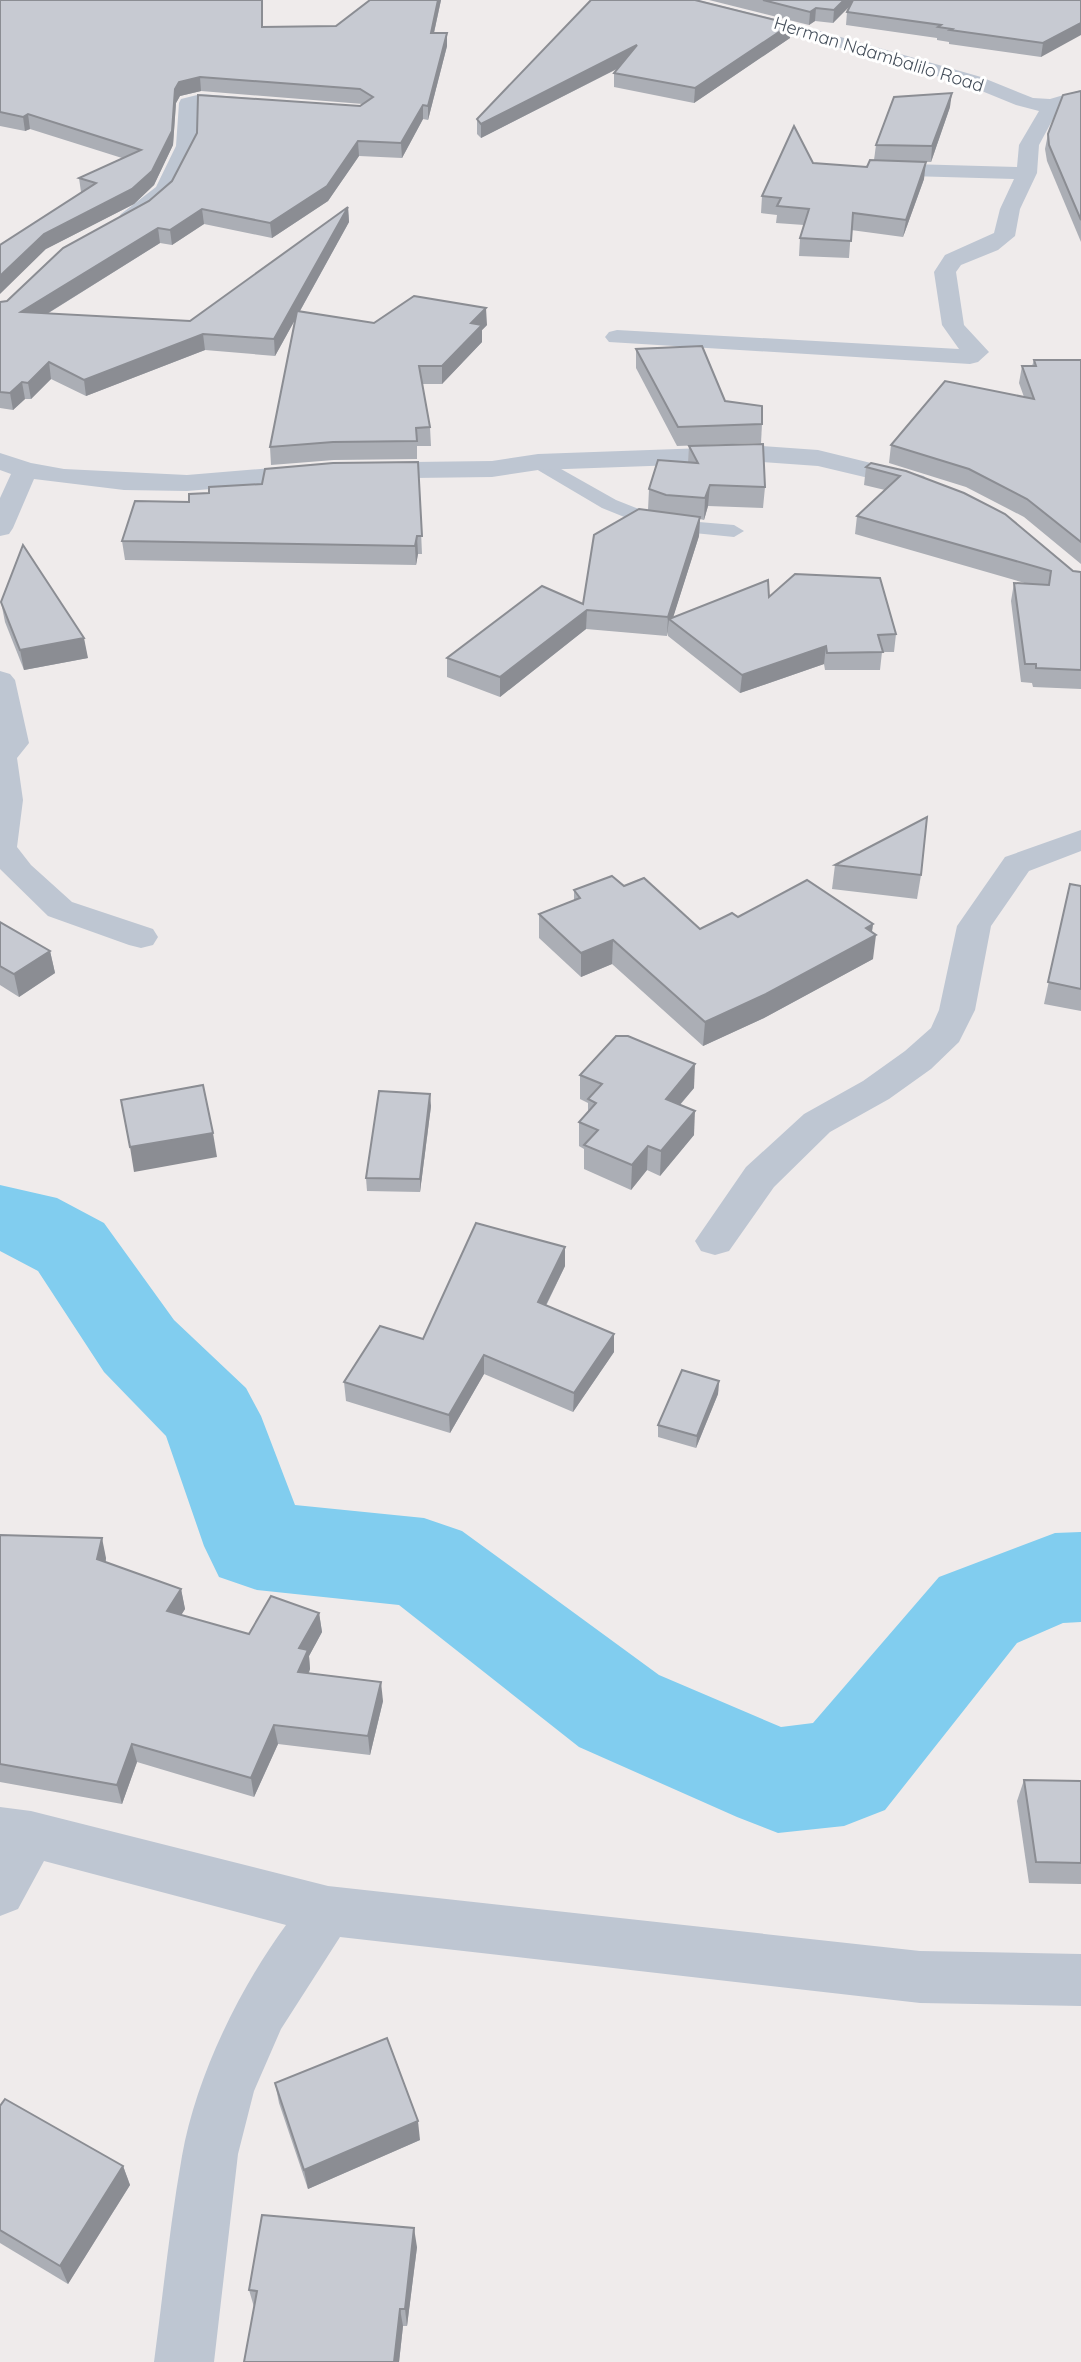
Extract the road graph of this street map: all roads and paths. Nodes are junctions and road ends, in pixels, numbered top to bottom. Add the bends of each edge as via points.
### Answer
1 (675, 0) edge
2 (760, 0) edge
3 (765, 20) junction
4 (1081, 96) edge
5 (268, 105) edge
6 (1046, 107) junction
7 (1081, 117) edge
8 (864, 168) edge
9 (1027, 173) junction
10 (112, 228) edge
11 (617, 337) dead end
12 (0, 461) edge
13 (538, 462) junction
14 (25, 470) junction
15 (938, 490) edge
16 (0, 528) edge
17 (734, 531) dead end
18 (0, 680) edge
19 (1, 758) edge
20 (1081, 840) edge
21 (141, 937) dead end
22 (715, 1241) dead end
23 (15, 1832) edge
24 (0, 1892) edge
25 (328, 1911) junction
26 (1081, 1980) edge
27 (184, 2362) edge

1 - 3 street, Herman Ndambalilo Road
2 - 3 street
3 - 6 street, Herman Ndambalilo Road
4 - 6 street
5 - 10 street via 188,103 186,146 165,190
6 - 7 street, Herman Ndambalilo Road
6 - 9 street via 1029,145
8 - 9 street
9 - 11 street via 1010,209 1004,236 953,260 946,272 953,326 977,352 970,357
12 - 14 street
13 - 14 street via 187,483 124,482
13 - 15 street via 773,454 818,458
13 - 17 lane via 609,504 661,524
14 - 16 street
18 - 19 street via 14,743
19 - 21 street via 7,800 1,848 19,872 60,909
20 - 22 street via 1017,864 974,926 957,1010 946,1034 876,1090 817,1123 760,1177
23 - 24 street
23 - 25 street
25 - 26 street via 920,1977
25 - 27 street via 262,2010 227,2089 210,2154

